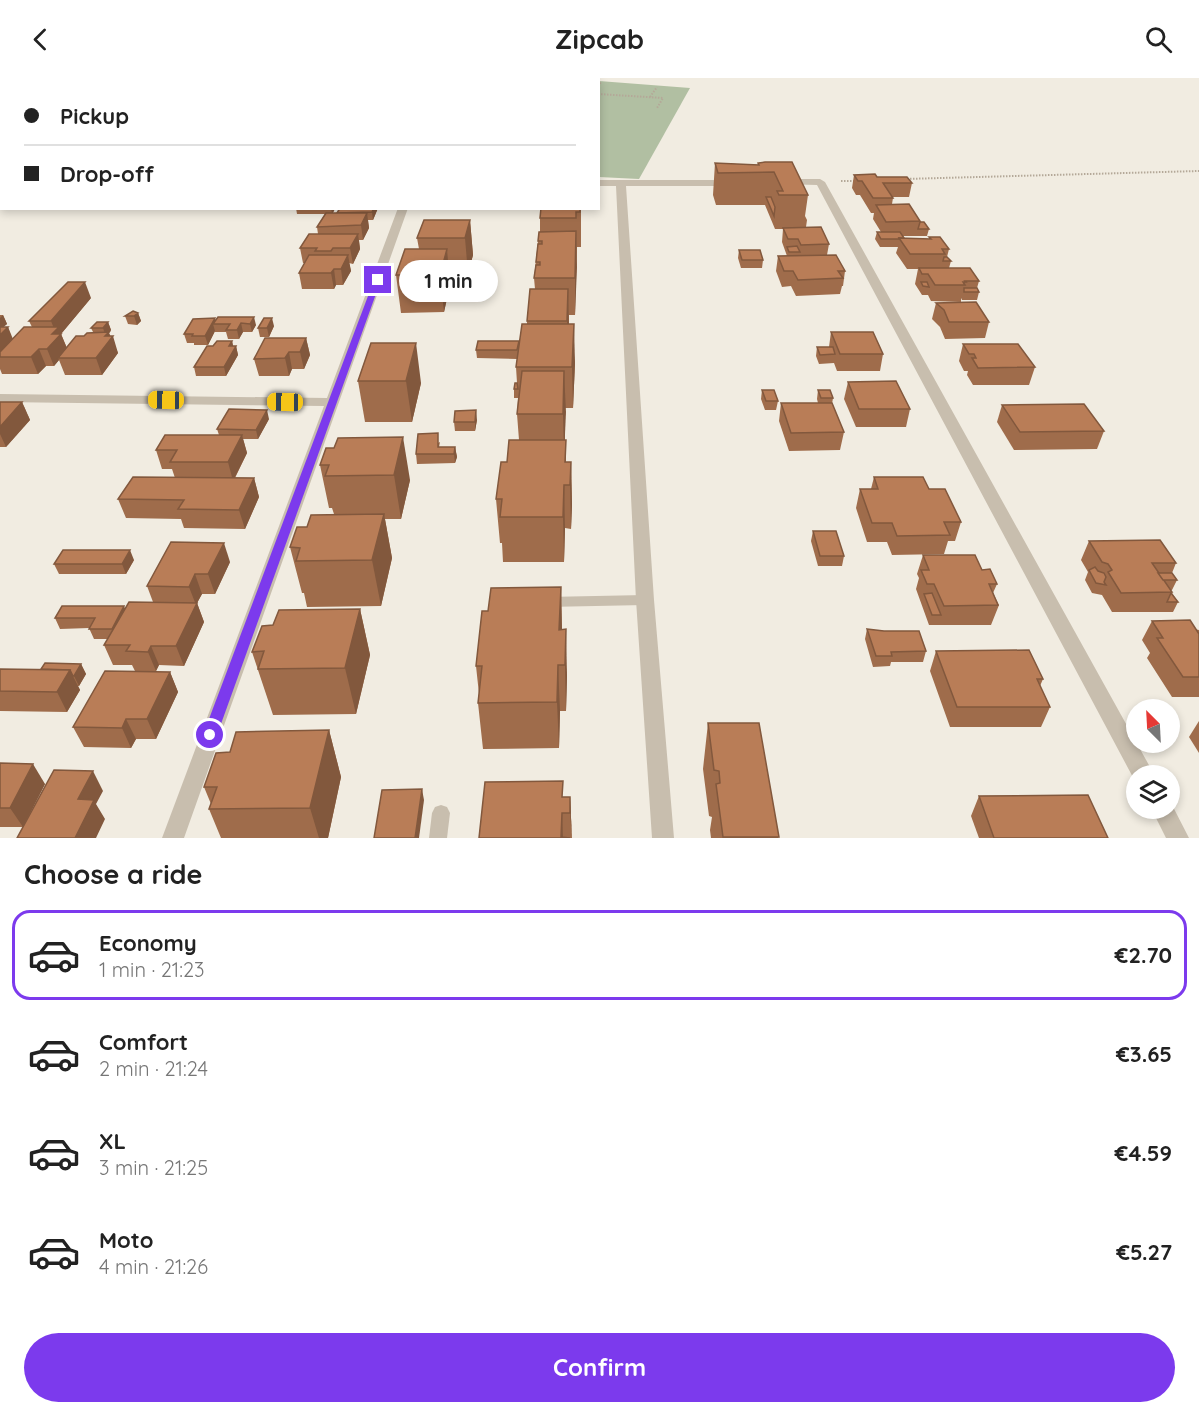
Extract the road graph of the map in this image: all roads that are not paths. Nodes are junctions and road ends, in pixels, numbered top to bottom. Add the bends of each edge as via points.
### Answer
1 (773, 182) edge
2 (600, 183) edge
3 (750, 183) edge
4 (621, 184) junction
5 (402, 210) edge
6 (0, 398) edge
7 (333, 402) junction
8 (645, 600) junction
9 (531, 602) edge
10 (1138, 765) edge
11 (441, 813) dead end
12 (1168, 819) edge
13 (173, 838) edge
14 (438, 838) edge
15 (663, 838) edge
16 (1178, 838) edge

1 - 10 street via 820,182
2 - 4 street
3 - 4 street
4 - 8 street
5 - 7 street
6 - 7 street
7 - 13 street
8 - 9 lane
8 - 15 street
11 - 14 lane
12 - 16 street

